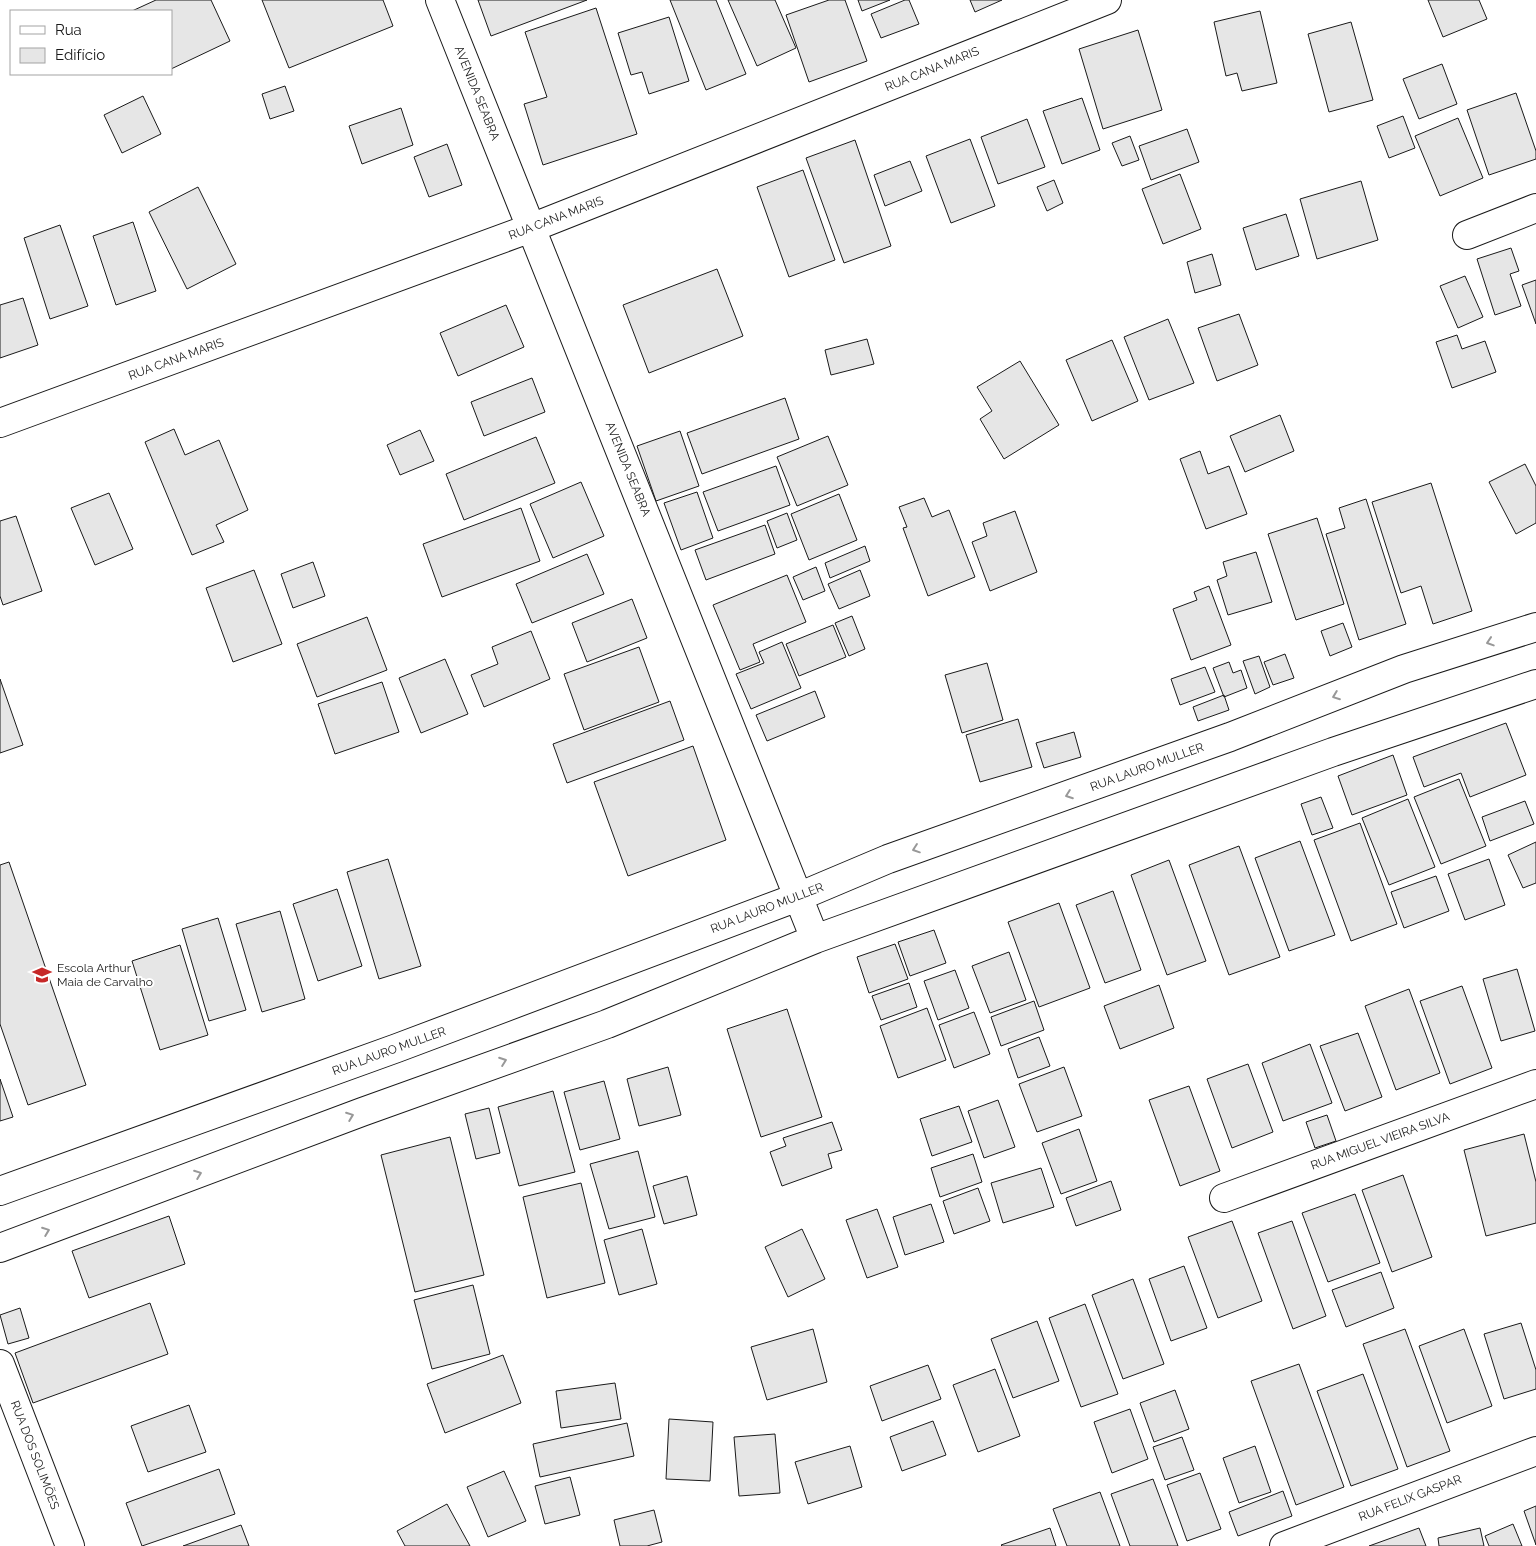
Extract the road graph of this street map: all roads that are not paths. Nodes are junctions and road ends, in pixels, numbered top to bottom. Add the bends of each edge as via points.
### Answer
1 (440, 0) edge
2 (1107, 0) edge
3 (1536, 208) edge
4 (531, 228) junction
5 (1467, 235) dead end
6 (0, 423) edge
7 (1536, 627) edge
8 (1536, 684) edge
9 (798, 897) junction
10 (815, 939) junction
11 (1536, 1084) edge
12 (0, 1192) edge
13 (1224, 1198) dead end
14 (0, 1248) edge
15 (0, 1364) edge
16 (1536, 1450) edge
17 (70, 1546) edge
18 (1284, 1546) edge

1 - 4 street, AVENIDA SEABRA
2 - 4 street, RUA CANA MARIS
3 - 5 street
4 - 6 street, RUA CANA MARIS
4 - 9 street, AVENIDA SEABRA
7 -> 9 street, RUA LAURO MULLER via 1404,669 1230,738 888,859
8 - 10 street via 1333,752
9 - 10 street, AVENIDA SEABRA
9 - 12 street, RUA LAURO MULLER via 397,1048
14 -> 10 street via 607,1024
11 - 13 street, RUA MIGUEL VIEIRA SILVA
15 - 17 street, RUA DOS SOLIMÕES
16 - 18 street, RUA FELIX GASPAR

